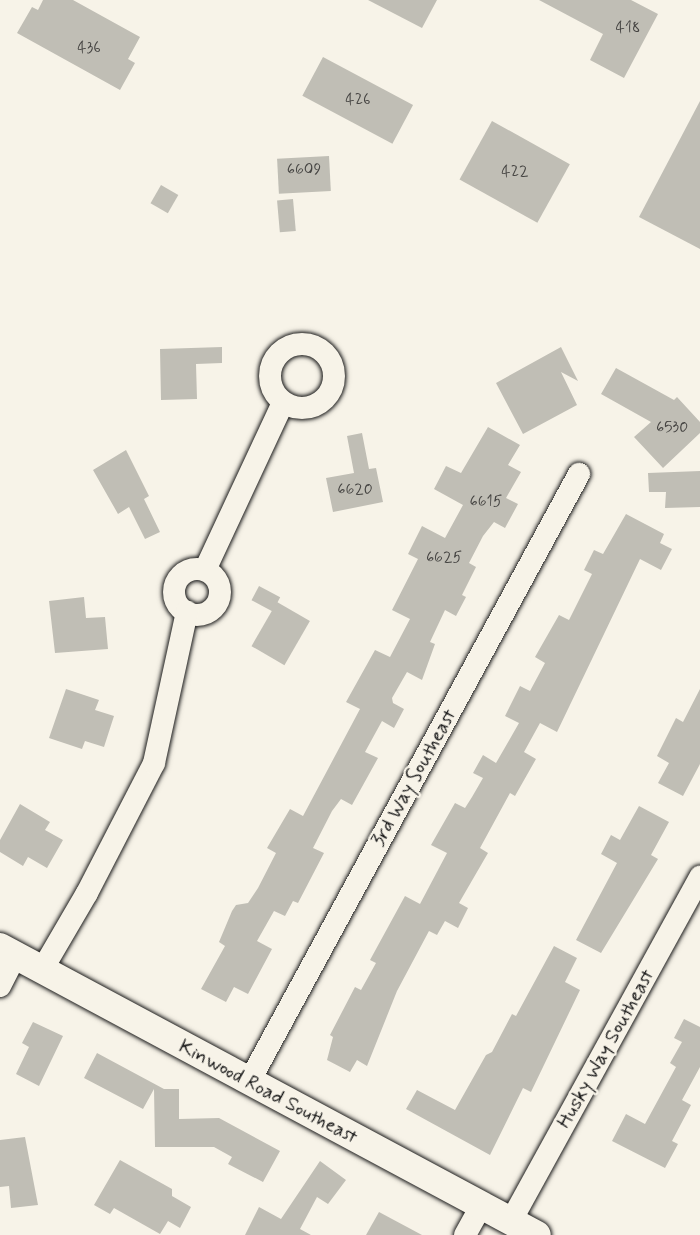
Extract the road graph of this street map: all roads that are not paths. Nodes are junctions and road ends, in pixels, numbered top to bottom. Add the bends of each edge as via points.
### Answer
1 (283, 403) dead end
2 (579, 474) dead end
3 (205, 570) junction
4 (187, 612) junction
5 (700, 877) edge
6 (8, 951) edge
7 (42, 970) junction
8 (0, 986) edge
9 (249, 1082) junction
10 (481, 1206) junction
11 (511, 1221) junction
12 (465, 1235) edge
13 (537, 1235) edge

1 - 3 street
2 - 9 street, 3rd Way Southeast
3 - 4 street via 190,570 178,580 174,594
3 - 4 street via 217,580 218,602 201,614
4 - 7 street via 154,763
5 - 11 street, Husky Way Southeast
6 - 7 street, Kinwood Road Southeast
6 - 8 street
7 - 9 street, Kinwood Road Southeast
9 - 10 street, Kinwood Road Southeast
10 - 11 street, Kinwood Road Southeast
10 - 12 street
11 - 13 street, Kinwood Road Southeast

